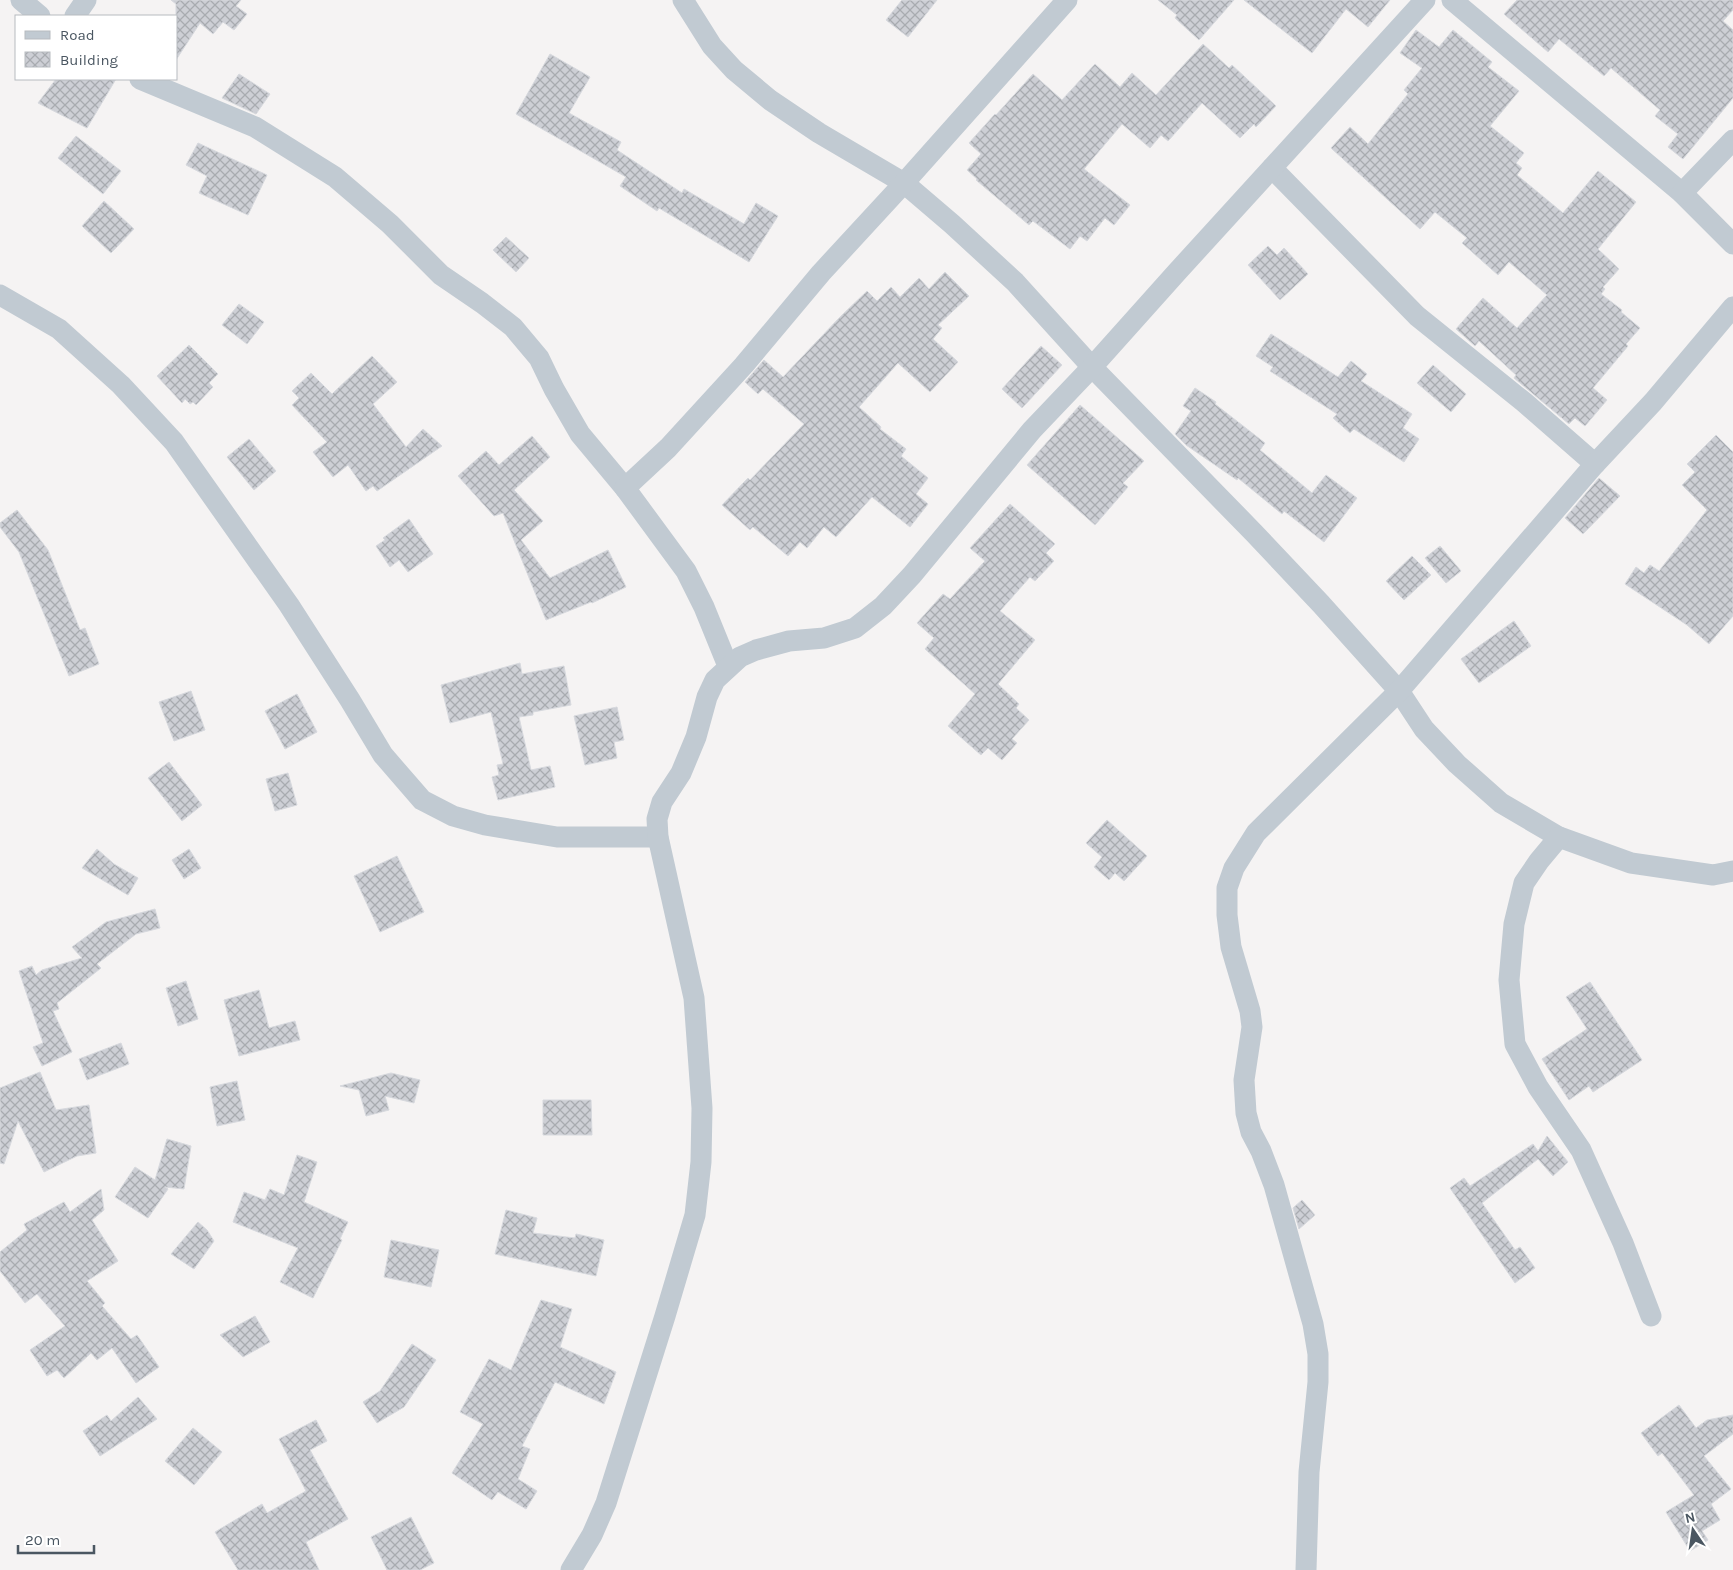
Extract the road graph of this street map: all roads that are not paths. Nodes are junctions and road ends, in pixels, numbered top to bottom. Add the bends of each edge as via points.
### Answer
1 (21, 0) edge
2 (86, 0) edge
3 (683, 0) edge
4 (1068, 0) edge
5 (1425, 0) edge
6 (1452, 0) edge
7 (39, 15) edge
8 (76, 15) edge
9 (142, 80) edge
10 (1733, 140) edge
11 (1272, 168) junction
12 (904, 184) junction
13 (1682, 194) junction
14 (1733, 244) edge
15 (0, 295) edge
16 (1733, 307) edge
17 (1092, 367) junction
18 (1594, 464) junction
19 (625, 488) junction
20 (728, 666) junction
21 (1399, 691) junction
22 (658, 837) junction
23 (1559, 837) junction
24 (1733, 871) edge
25 (1651, 1316) dead end
26 (571, 1570) edge
27 (1306, 1570) edge

1 - 7 street
2 - 8 street
3 - 12 street via 712,46 734,70 770,100
4 - 12 street
5 - 11 street
6 - 13 street
9 - 19 street via 255,127 342,183 390,224 441,275 513,327 539,358 580,434
10 - 13 street
11 - 17 street
11 - 18 street via 1418,316
12 - 17 street via 1015,282
12 - 19 street via 820,273 744,365 668,448
13 - 14 street
15 - 22 street via 59,329 121,385 174,442 289,605 383,755 422,800 453,816 485,825 557,837
16 - 18 street via 1653,402
17 - 20 street via 1032,430 883,606 855,628 824,638 789,641 756,650 740,656
17 - 21 street via 1254,533
18 - 21 street
19 - 20 street via 686,571
20 - 22 street via 715,680 696,737 662,802 657,820
21 - 23 street via 1424,729 1457,764 1501,803
21 - 27 street via 1256,833 1234,868 1227,888 1231,947 1252,1027 1244,1080 1246,1114 1274,1185 1313,1324 1318,1354
22 - 26 street via 694,998 702,1108 701,1162 695,1215 606,1503
23 - 24 street via 1632,863 1713,875
23 - 25 street via 1524,884 1514,924 1509,980 1515,1044 1538,1087 1580,1150 1623,1243

